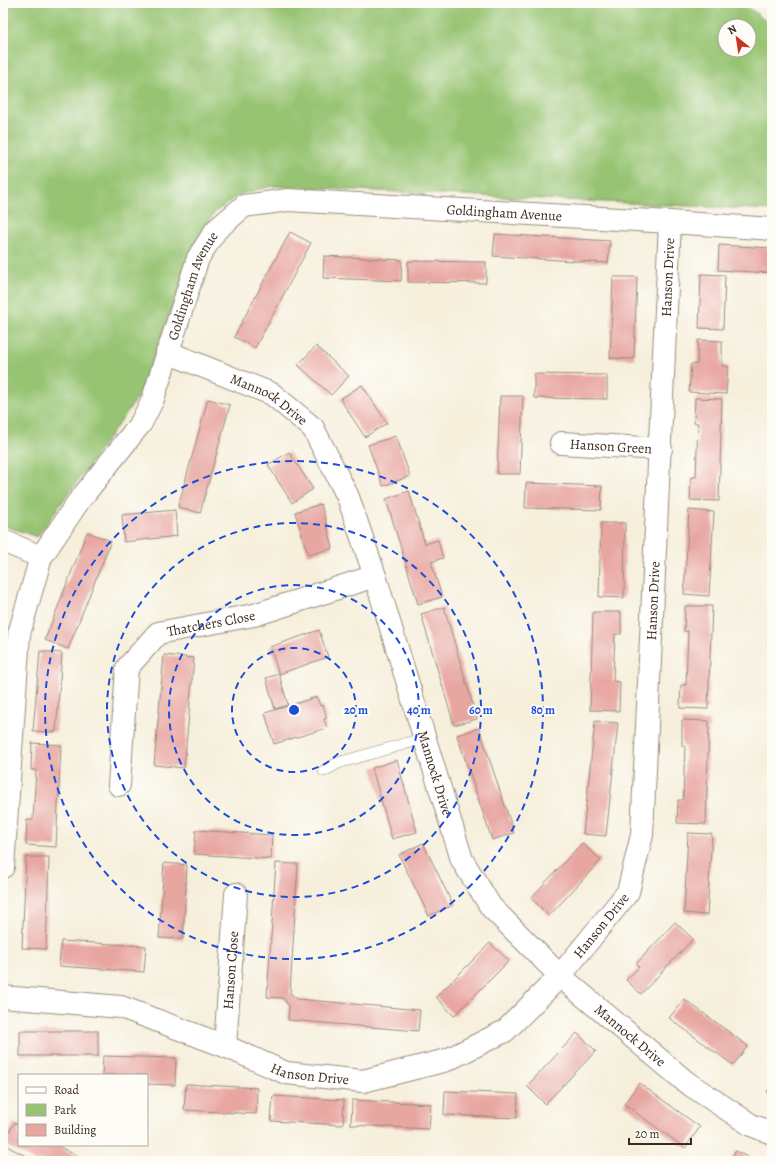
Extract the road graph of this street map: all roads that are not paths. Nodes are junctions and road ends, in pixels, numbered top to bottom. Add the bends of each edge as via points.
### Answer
1 (670, 222) junction
2 (772, 229) edge
3 (167, 352) junction
4 (561, 443) dead end
5 (661, 449) junction
6 (3, 541) edge
7 (41, 557) junction
8 (375, 576) junction
9 (425, 738) junction
10 (324, 772) dead end
11 (119, 785) dead end
12 (3, 867) edge
13 (236, 894) dead end
14 (560, 976) junction
15 (3, 997) edge
16 (225, 1046) junction
17 (772, 1133) edge

1 - 2 street, Goldingham Avenue
1 - 3 street, Goldingham Avenue via 288,200 244,206 216,230 198,258
1 - 5 street, Hanson Drive
3 - 7 street, Goldingham Avenue via 153,399 141,423 78,502
3 - 8 street, Mannock Drive via 272,394 313,428 348,497
4 - 5 street, Hanson Green
5 - 14 street, Hanson Drive via 642,835 628,892
6 - 7 street
7 - 12 street, Goldingham Avenue via 19,634
8 - 9 street, Mannock Drive
8 - 11 street, Thatchers Close via 254,615 158,633 126,668
9 - 10 lane via 338,763
9 - 14 street, Mannock Drive via 462,860 491,907
13 - 16 street, Hanson Close
14 - 16 street, Hanson Drive via 505,1031 447,1060 363,1081 286,1073
14 - 17 street, Mannock Drive via 686,1082 751,1125
15 - 16 street, Hanson Drive via 121,1007

